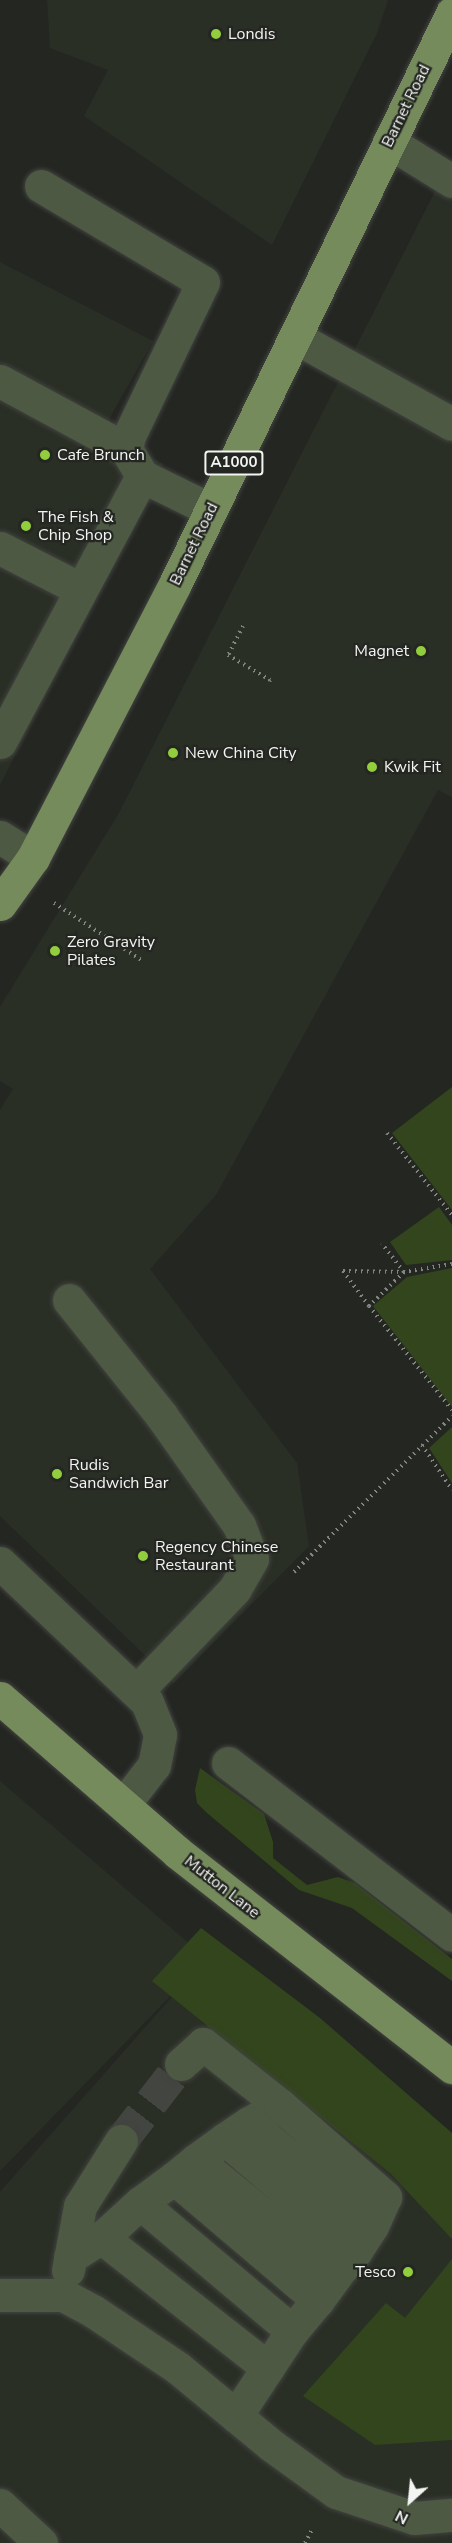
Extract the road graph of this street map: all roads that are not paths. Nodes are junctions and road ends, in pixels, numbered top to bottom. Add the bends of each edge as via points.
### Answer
1 (452, 13) edge
2 (389, 142) junction
3 (452, 181) edge
4 (41, 186) dead end
5 (295, 337) junction
6 (0, 381) edge
7 (452, 424) edge
8 (134, 462) junction
9 (211, 510) junction
10 (0, 549) edge
11 (80, 589) junction
12 (0, 742) edge
13 (0, 837) edge
14 (17, 881) edge
15 (69, 1300) dead end
16 (0, 1563) edge
17 (137, 1691) junction
18 (0, 1698) edge
19 (228, 1763) dead end
20 (124, 1804) junction
21 (452, 1935) edge
22 (181, 2064) tunnel mouth
23 (452, 2067) edge
24 (280, 2105) junction
25 (237, 2131) junction
26 (121, 2141) tunnel mouth
27 (185, 2169) junction
28 (140, 2203) junction
29 (101, 2237) junction
30 (355, 2250) junction
31 (70, 2257) junction
32 (0, 2295) edge
33 (63, 2295) junction
34 (318, 2300) junction
35 (292, 2331) junction
36 (268, 2368) junction
37 (236, 2416) junction
38 (0, 2505) edge
39 (452, 2514) edge
40 (41, 2543) edge

1 - 2 main road, Barnet Road / A1000
2 - 3 street
2 - 5 main road, Barnet Road / A1000
4 - 8 street via 203,282
5 - 7 street
5 - 9 main road, Barnet Road / A1000
6 - 8 street
8 - 9 street
8 - 11 street
9 - 14 main road, Barnet Road / A1000
10 - 11 street
11 - 12 street
13 - 14 street
15 - 17 street via 174,1433 239,1525 252,1559 235,1590
16 - 17 street
17 - 20 street via 147,1702 160,1735 154,1766
18 - 20 main road, Mutton Lane
19 - 21 street
20 - 23 main road, Mutton Lane via 178,1853
22 - 24 street via 203,2044
24 - 25 street
24 - 30 street via 385,2197
25 - 27 street
25 - 30 street
26 - 31 street via 80,2206
27 - 28 street
27 - 30 street
27 - 34 street
28 - 29 street
28 - 35 street
29 - 31 street
29 - 36 street
30 - 34 street
31 - 33 street
32 - 33 street
33 - 37 street via 178,2368
34 - 35 street
35 - 36 street
36 - 37 street
37 - 39 street via 336,2492 414,2518
38 - 40 street

